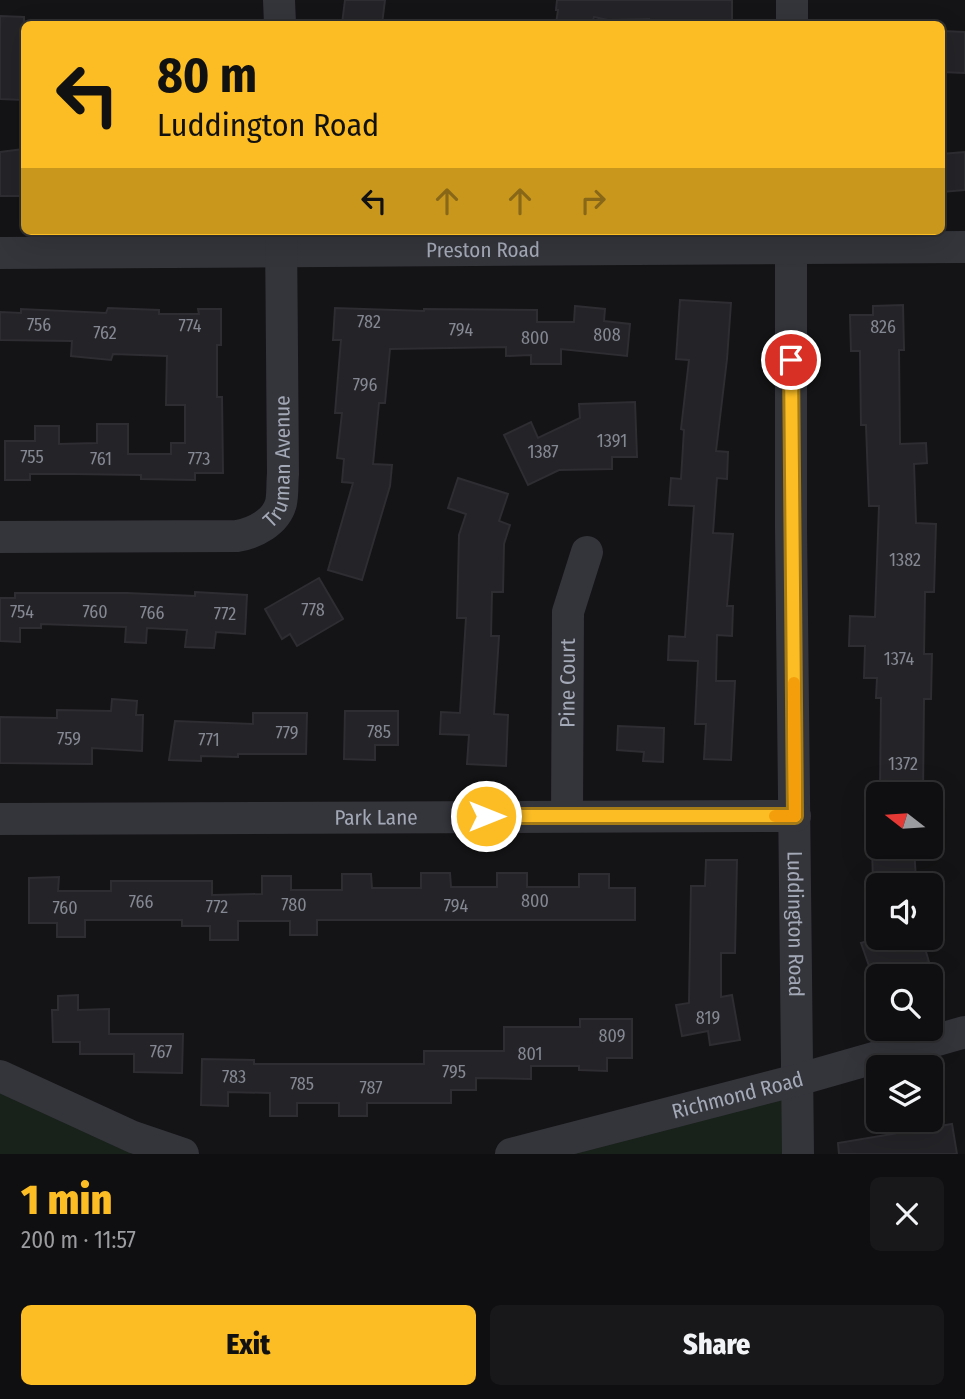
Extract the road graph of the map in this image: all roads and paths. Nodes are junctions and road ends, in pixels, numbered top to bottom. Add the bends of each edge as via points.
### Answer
1 (279, 0) edge
2 (792, 0) edge
3 (279, 21) edge
4 (792, 21) edge
5 (792, 240) edge
6 (281, 241) edge
7 (965, 247) edge
8 (0, 253) edge
9 (0, 537) edge
10 (587, 552) dead end
11 (567, 816) junction
12 (795, 816) junction
13 (0, 818) edge
14 (965, 1032) edge
15 (0, 1076) edge
16 (797, 1080) junction
17 (183, 1154) edge
18 (511, 1154) edge
19 (798, 1154) edge

1 - 3 street
2 - 4 street
5 - 6 street, Preston Road
5 - 7 street, Preston Road
5 - 12 street, Luddington Road
6 - 8 street, Preston Road
6 - 9 street, Truman Avenue via 283,474 281,505 271,519 252,534 237,536
10 - 11 street, Pine Court via 568,612
11 - 12 street, Park Lane
11 - 13 street, Park Lane
12 - 16 street, Luddington Road
14 - 16 street, Richmond Road
15 - 17 street via 132,1137
16 - 18 street, Richmond Road
16 - 19 street, Luddington Road

